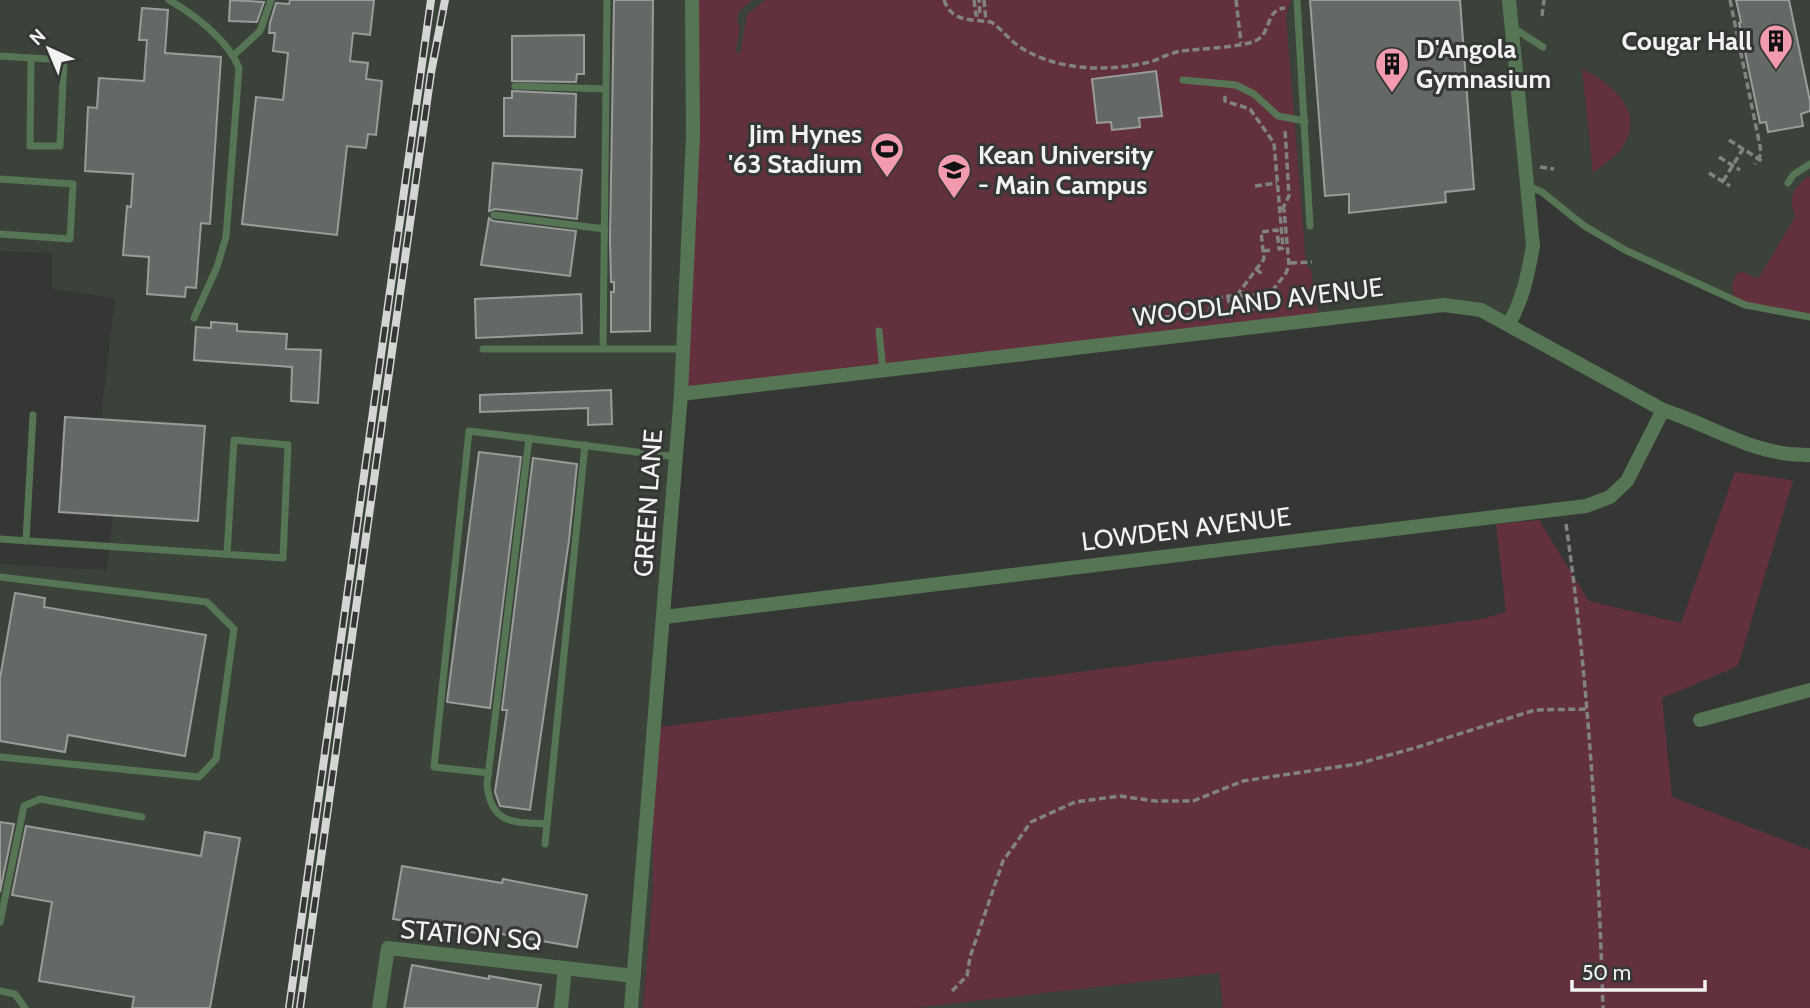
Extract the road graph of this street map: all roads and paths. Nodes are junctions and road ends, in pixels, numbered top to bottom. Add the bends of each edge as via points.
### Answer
1 (169, 0) edge
2 (271, 0) edge
3 (607, 0) edge
4 (692, 0) edge
5 (944, 0) edge
6 (979, 0) edge
7 (1236, 0) edge
8 (1297, 0) edge
9 (1509, 0) edge
10 (1544, 0) edge
11 (1730, 0) edge
12 (1280, 8) dead end
13 (1542, 16) dead end
14 (986, 21) junction
15 (1512, 27) junction
16 (1241, 44) junction
17 (1542, 47) dead end
18 (234, 55) junction
19 (0, 56) edge
20 (31, 58) junction
21 (1183, 80) dead end
22 (1226, 83) junction
23 (515, 86) dead end
24 (606, 89) junction
25 (1284, 117) junction
26 (1305, 121) junction
27 (1729, 140) dead end
28 (1743, 149) junction
29 (1719, 157) dead end
30 (1760, 160) junction
31 (1755, 164) dead end
32 (1810, 164) edge
33 (1534, 166) dead end
34 (1733, 166) junction
35 (1554, 169) dead end
36 (1740, 170) dead end
37 (1709, 173) dead end
38 (0, 179) edge
39 (1723, 181) junction
40 (1277, 183) junction
41 (1788, 183) dead end
42 (1255, 186) dead end
43 (1528, 186) junction
44 (1730, 186) dead end
45 (1284, 209) junction
46 (1279, 213) junction
47 (495, 215) dead end
48 (1310, 226) dead end
49 (604, 229) junction
50 (0, 234) edge
51 (1272, 250) dead end
52 (1263, 251) junction
53 (1312, 262) dead end
54 (1289, 263) junction
55 (1256, 269) junction
56 (1262, 274) dead end
57 (1257, 292) dead end
58 (1238, 293) junction
59 (1228, 296) junction
60 (1229, 303) dead end
61 (1150, 305) dead end
62 (1211, 313) junction
63 (1810, 317) edge
64 (194, 318) dead end
65 (1509, 324) junction
66 (879, 331) dead end
67 (603, 348) junction
68 (483, 349) dead end
69 (681, 349) junction
70 (883, 371) junction
71 (681, 394) junction
72 (1663, 410) junction
73 (33, 415) dead end
74 (529, 438) junction
75 (585, 445) junction
76 (1810, 455) edge
77 (676, 457) junction
78 (1564, 508) junction
79 (0, 539) edge
80 (26, 541) junction
81 (227, 554) junction
82 (0, 577) edge
83 (664, 617) junction
84 (1810, 690) edge
85 (1586, 709) junction
86 (1700, 720) dead end
87 (0, 757) edge
88 (489, 773) junction
89 (142, 817) dead end
90 (547, 824) junction
91 (545, 844) dead end
92 (0, 922) edge
93 (565, 968) junction
94 (634, 976) junction
95 (0, 991) edge
96 (952, 991) dead end
97 (25, 1008) edge
98 (379, 1008) edge
99 (561, 1008) edge
100 (631, 1008) edge
101 (1603, 1008) edge

1 - 18 lane
2 - 18 lane via 260,31
3 - 24 lane
4 - 69 street, GREEN LANE via 693,136
5 - 14 path via 957,17
6 - 14 path
7 - 16 path
8 - 26 lane
9 - 15 street
10 - 13 path
11 - 30 path
12 - 16 path via 1273,12 1260,38
14 - 16 path via 1037,56 1089,68 1145,63 1173,52
15 - 17 lane
15 - 43 street
18 - 64 lane via 239,68 226,237
19 - 20 lane
20 - 20 lane via 64,60 60,146 30,146
21 - 22 lane
22 - 25 lane via 1254,94
22 - 40 path via 1225,101 1250,110 1272,138
23 - 24 lane
24 - 49 lane
25 - 26 lane
25 - 45 path via 1289,196
26 - 48 lane
27 - 28 path
28 - 30 path
28 - 34 path
29 - 34 path
30 - 31 path
32 - 41 lane
33 - 35 path
34 - 36 path
34 - 39 path
37 - 39 path
38 - 50 lane via 73,184 70,239
39 - 44 path
40 - 42 path
40 - 46 path
43 - 63 lane via 1625,250 1745,305
43 - 65 street via 1533,246 1519,306
45 - 46 path
45 - 54 path
46 - 52 path via 1283,248 1279,249 1277,230 1261,232
47 - 49 lane
49 - 67 lane
51 - 52 path
52 - 55 path via 1264,259
53 - 54 path
54 - 62 path via 1259,308
55 - 56 path
55 - 58 path
57 - 58 path via 1249,301
58 - 59 path
59 - 60 path
59 - 62 path via 1209,299
61 - 62 path via 1164,317
65 - 70 street, WOODLAND AVENUE via 1481,310 1444,305
65 - 72 street, WOODLAND AVENUE
66 - 70 lane
67 - 68 lane
67 - 69 lane
69 - 71 street, GREEN LANE
70 - 71 street, WOODLAND AVENUE
71 - 77 street, GREEN LANE
72 - 76 street, WOODLAND AVENUE via 1726,438 1770,451
72 - 78 street, LOWDEN AVENUE via 1627,481 1611,497
73 - 80 lane
74 - 75 lane
74 - 88 lane
74 - 88 lane via 469,431 434,767
75 - 77 lane
75 - 90 lane
77 - 83 street, GREEN LANE
78 - 83 street, LOWDEN AVENUE
78 - 85 path
79 - 80 lane
80 - 81 lane
81 - 81 lane via 283,558 288,445 234,440
82 - 87 lane via 206,602 234,629 216,759 199,777
83 - 94 street, GREEN LANE
84 - 86 street
85 - 96 path via 1535,710 1357,764 1243,781 1194,801 1120,796 1075,802 1031,822 1003,862 967,976
85 - 101 path
88 - 90 lane via 489,801 497,814 513,822
89 - 92 lane via 40,799 24,806
90 - 91 lane
93 - 94 street, STATION SQ
93 - 98 street, STATION SQ via 388,947
93 - 99 street, STATION SQ
94 - 100 street, GREEN LANE
95 - 97 lane via 15,994

